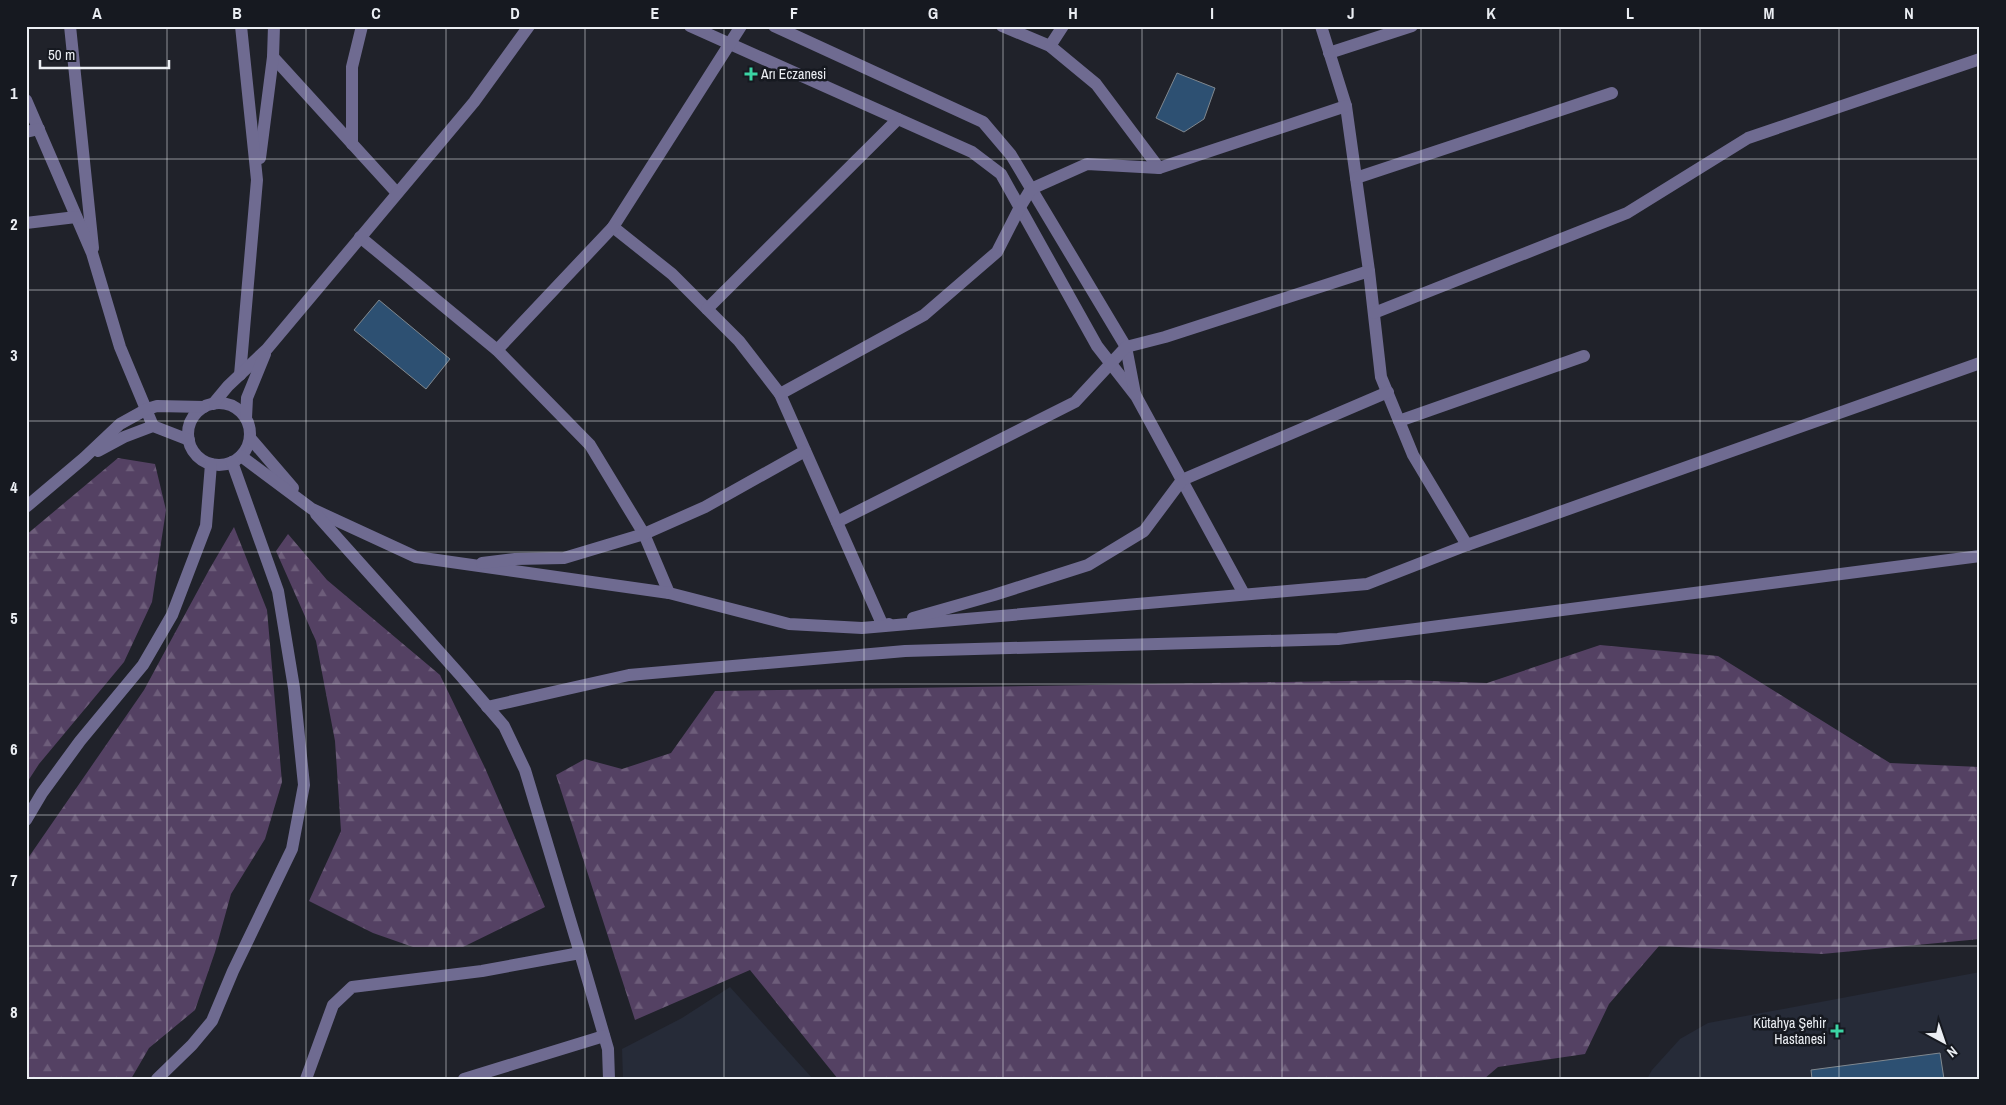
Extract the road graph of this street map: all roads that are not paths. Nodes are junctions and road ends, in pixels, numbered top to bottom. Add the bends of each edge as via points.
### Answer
1 (70, 26) edge
2 (241, 26) edge
3 (274, 26) edge
4 (362, 26) edge
5 (529, 26) edge
6 (690, 26) edge
7 (741, 26) edge
8 (774, 26) edge
9 (1002, 26) edge
10 (1063, 26) edge
11 (1320, 26) edge
12 (1412, 26) edge
13 (729, 44) junction
14 (1050, 46) junction
15 (1329, 53) junction
16 (273, 57) junction
17 (1980, 59) edge
18 (1612, 93) dead end
19 (26, 100) edge
20 (1346, 106) junction
21 (898, 119) junction
22 (33, 131) edge
23 (352, 144) junction
24 (1159, 168) junction
25 (1356, 178) junction
26 (257, 180) junction
27 (1031, 189) junction
28 (396, 193) junction
29 (1020, 207) junction
30 (76, 217) junction
31 (26, 223) edge
32 (613, 226) junction
33 (360, 237) junction
34 (95, 264) junction
35 (1369, 271) junction
36 (707, 309) junction
37 (1374, 314) junction
38 (1126, 347) junction
39 (267, 349) junction
40 (497, 350) junction
41 (1584, 356) dead end
42 (1980, 363) edge
43 (1110, 364) junction
44 (240, 375) junction
45 (1388, 392) junction
46 (780, 394) junction
47 (1136, 396) junction
48 (208, 405) junction
49 (147, 409) junction
50 (246, 418) junction
51 (1399, 421) junction
52 (153, 426) junction
53 (250, 438) junction
54 (189, 440) junction
55 (805, 451) junction
56 (84, 458) junction
57 (236, 459) junction
58 (211, 464) junction
59 (1182, 480) junction
60 (26, 507) edge
61 (312, 509) junction
62 (837, 522) junction
63 (644, 534) junction
64 (1467, 544) junction
65 (1980, 556) edge
66 (467, 565) junction
67 (669, 593) junction
68 (1244, 594) junction
69 (883, 626) junction
70 (487, 707) junction
71 (26, 820) edge
72 (580, 953) junction
73 (604, 1036) junction
74 (157, 1079) edge
75 (306, 1079) edge
76 (464, 1079) edge
77 (609, 1079) edge

1 - 34 street
2 - 26 street
3 - 16 street
4 - 23 street via 352,67
5 - 28 street via 474,102
6 - 13 street
7 - 13 street
8 - 27 street via 983,122 1011,155
9 - 14 street
10 - 14 street
11 - 15 street
12 - 15 street
13 - 21 street
13 - 32 street
14 - 24 street via 1096,84
15 - 20 street
16 - 23 street
16 - 26 street
17 - 37 street via 1748,138 1627,213
18 - 25 street
19 - 22 street
20 - 24 street
20 - 25 street
21 - 29 street via 972,152 1001,174
21 - 36 street
22 - 30 street
23 - 28 street
24 - 27 street via 1087,164
25 - 35 street
26 - 44 street
27 - 29 street
27 - 38 street
28 - 33 street
29 - 43 street
29 - 46 street via 997,252 924,315
30 - 31 street
30 - 34 street
32 - 36 street via 672,274
32 - 40 street
33 - 39 street
33 - 40 street
34 - 49 street via 120,347
35 - 37 street
35 - 38 street
36 - 46 street via 739,341
37 - 45 street via 1381,377
38 - 43 street
38 - 47 street
39 - 44 street
39 - 50 street via 247,398
40 - 63 street via 590,445
41 - 51 street
42 - 64 street
43 - 47 street
43 - 62 street via 1075,402
44 - 48 street
45 - 51 street
45 - 59 street
46 - 55 street
47 - 59 street
48 - 49 street
48 - 50 street via 222,403 232,406
48 - 54 street via 191,421
49 - 52 street
49 - 56 street via 120,424
50 - 53 street
51 - 64 street via 1414,455
52 - 54 street
52 - 56 street
53 - 57 street via 247,448
53 - 61 street
54 - 58 street via 198,456
55 - 62 street
55 - 63 street via 705,507
56 - 60 street
57 - 58 street via 222,465
57 - 61 street
57 - 74 street via 278,591 294,688 304,785 292,849 212,1021
58 - 71 street via 206,526 172,615 143,665 53,778
59 - 68 street
59 - 69 street via 1144,531 1088,565
61 - 66 street via 416,557
61 - 70 street
62 - 69 street
63 - 66 street via 564,558 515,559
63 - 67 street
64 - 68 street via 1367,584
65 - 70 street via 1338,639 895,652 629,675
66 - 67 street
67 - 69 street via 789,624
68 - 69 street
70 - 72 street via 504,726 525,770
72 - 73 street
72 - 75 street via 352,987 332,1005
73 - 76 street
73 - 77 street

